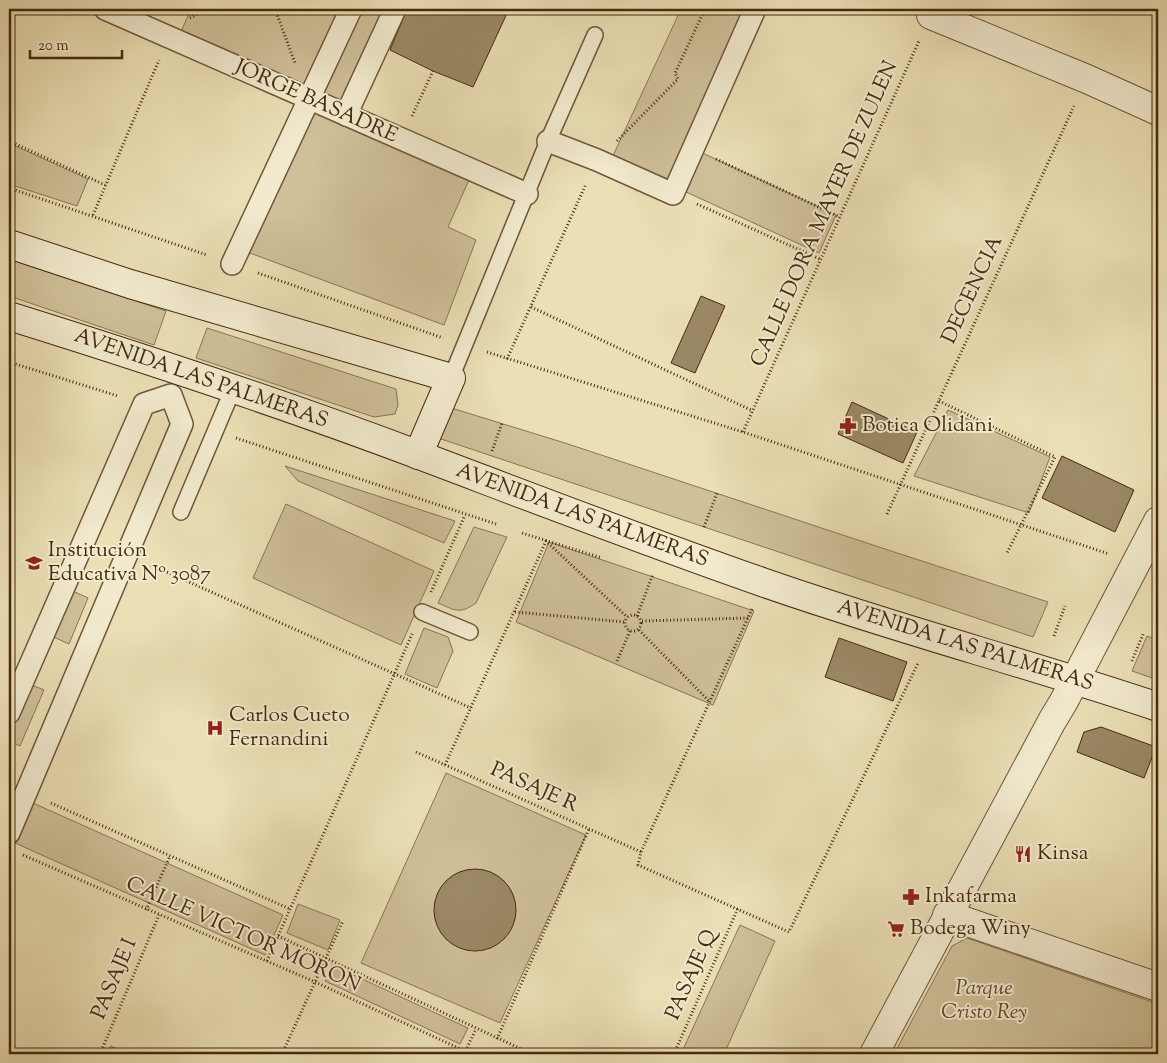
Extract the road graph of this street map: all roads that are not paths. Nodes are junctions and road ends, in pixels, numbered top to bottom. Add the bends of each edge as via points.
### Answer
1 (105, 9) edge
2 (351, 9) edge
3 (395, 9) edge
4 (755, 9) edge
5 (931, 15) road end
6 (595, 35) dead end
7 (309, 98) junction
8 (1158, 111) edge
9 (346, 115) junction
10 (548, 141) junction
11 (526, 194) junction
12 (9, 244) edge
13 (232, 264) road end
14 (9, 316) edge
15 (451, 378) junction
16 (233, 389) junction
17 (418, 454) junction
18 (181, 512) dead end
19 (1158, 521) edge
20 (422, 612) road end
21 (470, 632) dead end
22 (1075, 679) junction
23 (1158, 707) edge
24 (9, 713) edge
25 (9, 833) edge
26 (947, 915) junction
27 (1158, 987) edge
28 (874, 1054) edge

1 - 7 street, JORGE BASADRE
2 - 7 street
3 - 9 street
4 - 10 street via 673,194
5 - 8 main road
6 - 10 lane
7 - 9 street, JORGE BASADRE
7 - 13 street
9 - 11 street, JORGE BASADRE
10 - 11 lane
11 - 15 lane
12 - 15 main road via 130,284
14 - 16 main road, AVENIDA LAS PALMERAS
15 - 17 main road
16 - 17 main road, AVENIDA LAS PALMERAS
16 - 18 lane
17 - 22 main road, AVENIDA LAS PALMERAS via 764,583
19 - 22 main road
20 - 21 lane
22 - 23 main road, AVENIDA LAS PALMERAS
22 - 26 main road
24 - 25 street via 144,404 171,396 182,424
26 - 27 main road
26 - 28 main road

